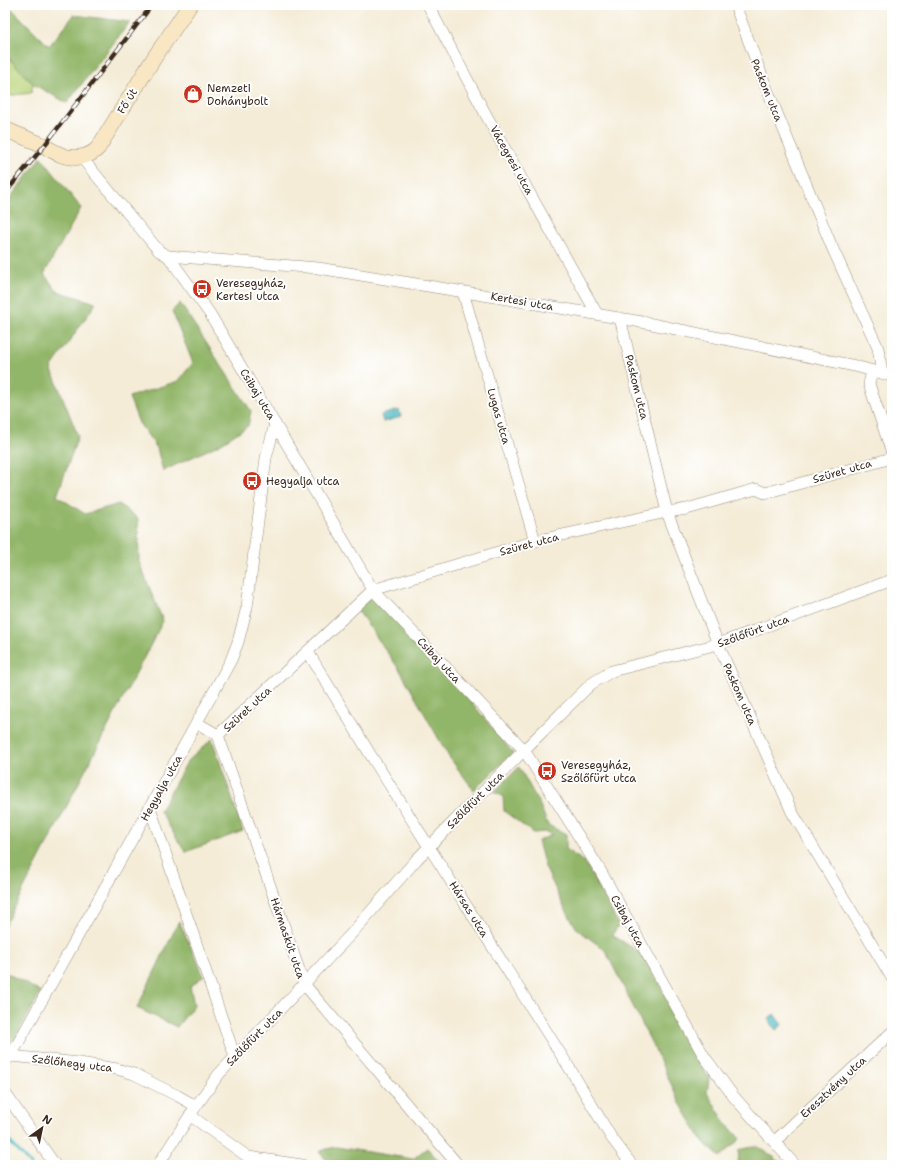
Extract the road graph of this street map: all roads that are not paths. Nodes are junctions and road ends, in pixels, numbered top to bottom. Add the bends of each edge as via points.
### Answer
1 (190, 5) edge
2 (428, 5) edge
3 (734, 5) edge
4 (5, 129) edge
5 (81, 157) junction
6 (168, 256) junction
7 (463, 292) junction
8 (597, 314) junction
9 (620, 318) junction
10 (882, 373) edge
11 (275, 424) junction
12 (892, 453) edge
13 (892, 458) edge
14 (667, 512) junction
15 (535, 541) junction
16 (892, 580) edge
17 (373, 590) junction
18 (718, 644) junction
19 (308, 652) junction
20 (197, 723) junction
21 (218, 736) junction
22 (524, 750) junction
23 (150, 808) junction
24 (429, 846) junction
25 (892, 978) edge
26 (304, 984) junction
27 (892, 1032) edge
28 (235, 1057) junction
29 (8, 1059) edge
30 (5, 1093) edge
31 (193, 1111) junction
32 (774, 1142) junction
33 (55, 1165) edge
34 (158, 1165) edge
35 (302, 1165) edge
36 (458, 1165) edge
37 (632, 1165) edge
38 (795, 1165) edge

1 - 5 main road, Fő út via 98,148 91,154
2 - 8 street, Vácegresi utca
3 - 10 street, Paskom utca via 832,247 878,348
4 - 5 main road via 58,154
5 - 6 street, Csibaj utca via 159,250
6 - 7 street, Kertesi utca via 318,268
6 - 11 street, Csibaj utca via 210,314
7 - 8 street, Kertesi utca
7 - 15 street, Lugas utca
8 - 9 street, Kertesi utca
9 - 10 street, Kertesi utca
9 - 14 street, Paskom utca
10 - 12 street via 869,384
11 - 17 street, Csibaj utca
11 - 20 street, Hegyalja utca via 266,458 247,606 238,642
13 - 14 street, Szüret utca via 765,493 756,489 687,509
14 - 15 street, Szüret utca
14 - 18 street, Paskom utca
15 - 17 street, Szüret utca
16 - 18 street, Szőlőfürt utca
17 - 19 street, Szüret utca
17 - 22 street, Csibaj utca
18 - 22 street, Szőlőfürt utca via 612,671 590,684
18 - 25 street, Paskom utca via 792,812
19 - 21 street, Szüret utca
19 - 24 street, Hársas utca
20 - 21 street
20 - 23 street, Hegyalja utca
21 - 26 street, Hármaskút utca
22 - 24 street, Szőlőfürt utca
22 - 32 street, Csibaj utca via 600,870 704,1056 734,1097
23 - 28 street
23 - 29 street, Hegyalja utca
24 - 26 street, Szőlőfürt utca
24 - 37 street, Hársas utca via 611,1138
26 - 28 street, Szőlőfürt utca
26 - 36 street, Hármaskút utca
27 - 32 street, Eresztvény utca
28 - 31 street, Szőlőfürt utca via 219,1074
29 - 31 street, Szőlőhegy utca via 79,1063 117,1069 134,1074 178,1096
30 - 33 street
31 - 34 street, Szőlőfürt utca
31 - 35 street, Szőlőhegy utca via 248,1157
32 - 38 street, Csibaj utca

